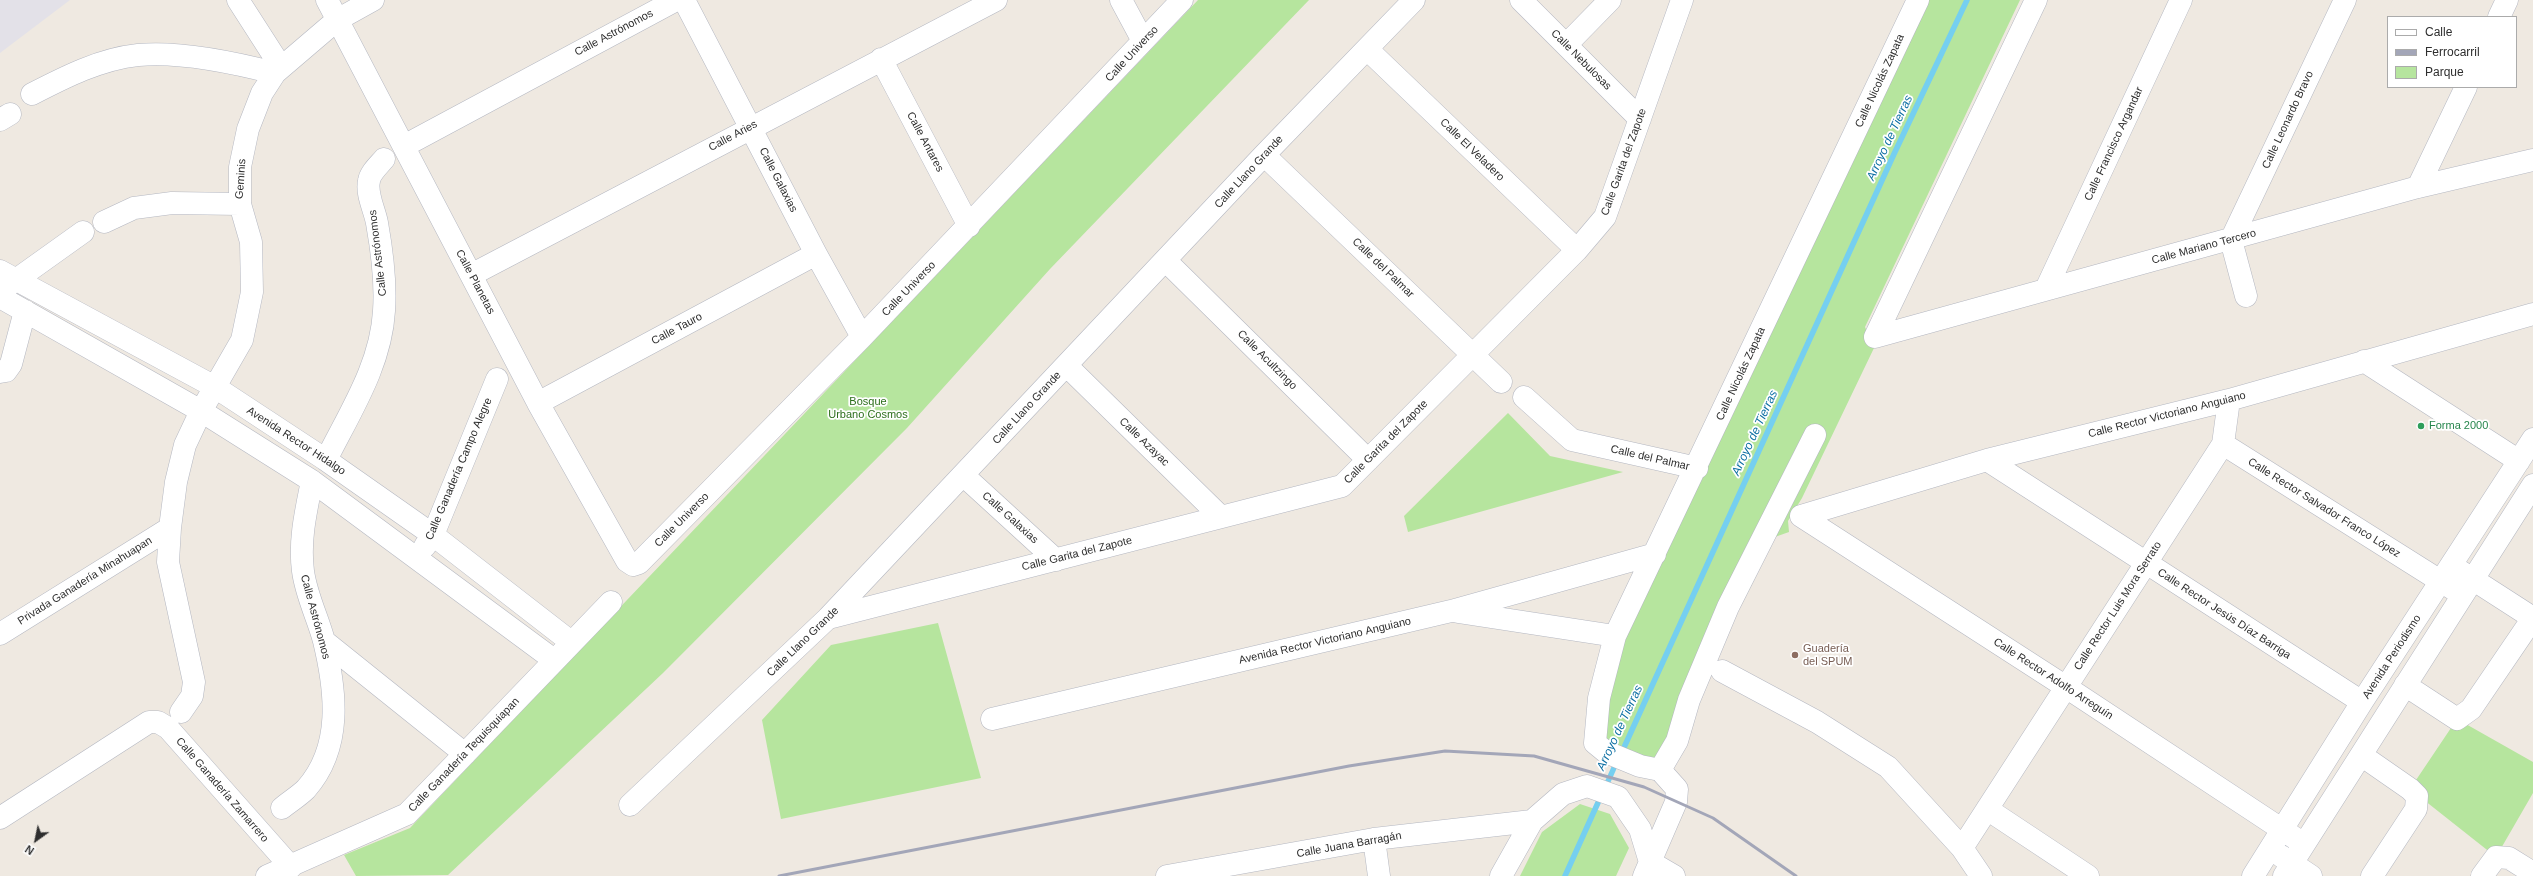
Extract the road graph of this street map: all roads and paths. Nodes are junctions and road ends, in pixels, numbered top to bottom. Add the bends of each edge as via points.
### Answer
1 (238, 0) edge
2 (327, 0) edge
3 (374, 0) edge
4 (676, 0) edge
5 (684, 0) edge
6 (996, 0) edge
7 (1121, 0) edge
8 (1182, 0) edge
9 (1414, 0) edge
10 (1521, 0) edge
11 (1610, 0) edge
12 (1682, 0) edge
13 (1918, 0) edge
14 (2036, 0) edge
15 (2181, 0) edge
16 (2345, 0) edge
17 (2507, 0) edge
18 (2499, 16) edge
19 (337, 20) junction
20 (1144, 41) junction
21 (1566, 45) junction
22 (1366, 49) junction
23 (881, 59) junction
24 (278, 70) junction
25 (2466, 88) edge
26 (32, 94) dead end
27 (1640, 119) junction
28 (750, 127) junction
29 (404, 146) junction
30 (1264, 155) junction
31 (384, 159) dead end
32 (2533, 160) edge
33 (2418, 187) junction
34 (240, 204) junction
35 (104, 222) dead end
36 (970, 226) junction
37 (83, 232) dead end
38 (2231, 240) junction
39 (1577, 250) junction
40 (816, 254) junction
41 (1166, 261) junction
42 (471, 275) junction
43 (5, 281) edge
44 (2046, 289) junction
45 (2246, 296) dead end
46 (0, 297) edge
47 (25, 311) junction
48 (2533, 314) edge
49 (862, 337) junction
50 (1474, 355) junction
51 (2364, 361) junction
52 (1067, 366) junction
53 (0, 372) edge
54 (496, 379) dead end
55 (1501, 382) dead end
56 (215, 387) junction
57 (1524, 397) dead end
58 (2229, 400) junction
59 (538, 403) junction
60 (201, 411) junction
61 (1815, 435) dead end
62 (2533, 439) edge
63 (2223, 444) junction
64 (326, 460) junction
65 (1368, 460) junction
66 (1988, 460) junction
67 (2519, 461) junction
68 (1697, 468) junction
69 (963, 475) junction
70 (312, 481) junction
71 (2533, 484) edge
72 (1801, 516) joint
73 (1221, 517) junction
74 (170, 528) junction
75 (433, 535) junction
76 (1655, 554) junction
77 (418, 557) junction
78 (1056, 560) junction
79 (627, 561) joint
80 (2145, 564) junction
81 (2446, 574) junction
82 (2467, 587) junction
83 (610, 602) dead end
84 (1451, 611) junction
85 (828, 618) junction
86 (2533, 618) edge
87 (0, 634) edge
88 (1615, 636) junction
89 (324, 641) junction
90 (571, 642) junction
91 (554, 660) junction
92 (1722, 671) dead end
93 (2405, 685) junction
94 (2066, 687) junction
95 (2362, 702) junction
96 (182, 712) dead end
97 (992, 719) dead end
98 (466, 754) junction
99 (2361, 755) junction
100 (1650, 768) junction
101 (630, 805) dead end
102 (282, 808) dead end
103 (1987, 809) junction
104 (0, 818) edge
105 (1532, 821) junction
106 (2282, 829) junction
107 (1374, 839) junction
108 (2304, 844) junction
109 (1962, 848) junction
110 (2271, 849) junction
111 (290, 867) junction
112 (1647, 869) edge
113 (1241, 870) edge
114 (2288, 870) edge
115 (2532, 871) edge
116 (267, 876) edge
117 (1167, 876) edge
118 (1379, 876) edge
119 (1501, 876) edge
120 (1674, 876) edge
121 (1982, 876) edge
122 (2088, 876) edge
123 (2253, 876) edge
124 (2311, 876) edge
125 (2372, 876) edge
126 (2482, 876) edge

1 - 24 street
2 - 19 street, Calle Planetas
3 - 19 street, Geminis
4 - 29 street, Calle Astrónomos
5 - 28 street, Calle Galaxias
6 - 23 street, Calle Aries
7 - 20 street
8 - 20 street, Calle Universo
9 - 22 street, Calle Llano Grande
10 - 21 street, Calle Nebulosas
11 - 21 street
12 - 27 street, Calle Garita del Zapote
13 - 68 street, Calle Nicolás Zapata
14 - 44 street, Calle Mariano Tercero via 1875,337
15 - 44 street, Calle Francisco Argandar
16 - 38 street, Calle Leonardo Bravo
17 - 18 street
19 - 24 street, Geminis
19 - 29 street, Calle Planetas
20 - 36 street, Calle Universo
21 - 27 street, Calle Nebulosas
22 - 30 street, Calle Llano Grande
22 - 39 street, Calle El Veladero
23 - 28 street, Calle Aries
23 - 36 street, Calle Antares
24 - 26 street via 187,57 138,55 83,69
24 - 34 street, Geminis via 262,93 248,129 240,167
25 - 33 street
27 - 39 street, Calle Garita del Zapote via 1605,217
28 - 40 street, Calle Galaxias
28 - 42 street, Calle Aries
29 - 42 street, Calle Planetas
30 - 41 street, Calle Llano Grande
30 - 50 street, Calle del Palmar
31 - 64 street, Calle Astrónomos via 369,182 382,271 384,310 380,343 372,367
32 - 33 street, Calle Mariano Tercero
33 - 38 street, Calle Mariano Tercero
34 - 35 street via 172,203 134,208
34 - 56 street, Geminis via 251,242 252,292 242,340
36 - 49 street, Calle Universo
37 - 43 street
38 - 44 street, Calle Mariano Tercero
38 - 45 street
39 - 50 street, Calle Garita del Zapote
40 - 49 street, Calle Galaxias
40 - 59 street, Calle Tauro
41 - 52 street, Calle Llano Grande
41 - 65 street, Calle Acultzingo
42 - 59 street, Calle Planetas
43 - 56 street, Avenida Rector Hidalgo
46 - 47 street
47 - 53 street via 11,364 6,371
47 - 60 street
48 - 51 street, Calle Rector Victoriano Anguiano
49 - 79 street, Calle Universo via 639,563 633,565
50 - 55 street, Calle del Palmar
50 - 65 street, Calle Garita del Zapote
51 - 58 street, Calle Rector Victoriano Anguiano
51 - 67 street
52 - 69 street, Calle Llano Grande
52 - 73 street, Calle Azayac
54 - 75 street, Calle Ganadería Campo Alegre
56 - 60 street, Geminis
56 - 64 street, Avenida Rector Hidalgo
57 - 68 street, Calle del Palmar via 1572,440
58 - 63 street
58 - 66 street, Calle Rector Victoriano Anguiano
59 - 79 street, Calle Planetas
60 - 70 street
60 - 74 street, Geminis via 185,445 176,482
61 - 100 street via 1728,607 1689,700 1677,740
62 - 67 street, Avenida Periodismo
63 - 80 street, Calle Rector Luis Mora Serrato
63 - 81 street, Calle Rector Salvador Franco López
64 - 75 street, Avenida Rector Hidalgo
65 - 73 street, Calle Garita del Zapote via 1342,486
66 - 72 street, Calle Rector Victoriano Anguiano
66 - 80 street, Calle Rector Jesús Díaz Barriga
67 - 81 street, Avenida Periodismo
68 - 76 street, Calle Nicolás Zapata
69 - 78 street, Calle Galaxias
69 - 85 street, Calle Llano Grande
70 - 77 street
70 - 89 street, Calle Astrónomos via 302,531 303,571
71 - 82 street
72 - 94 street, Calle Rector Adolfo Arreguín
73 - 78 street, Calle Garita del Zapote
74 - 87 street, Privada Ganadería Minahuapan
74 - 96 street, Geminis via 168,562 194,682 192,696
75 - 77 street, Calle Ganadería Campo Alegre
75 - 90 street, Avenida Rector Hidalgo
76 - 84 street, Avenida Rector Victoriano Anguiano
76 - 88 street, Calle Nicolás Zapata
77 - 91 street
78 - 85 street, Calle Garita del Zapote
80 - 94 street, Calle Rector Luis Mora Serrato
80 - 95 street, Calle Rector Jesús Díaz Barriga
81 - 82 street, Calle Rector Salvador Franco López
81 - 95 street, Avenida Periodismo
82 - 86 street, Calle Rector Salvador Franco López
82 - 93 street
83 - 90 street, Calle Ganadería Tequisquiapan
84 - 88 street
84 - 97 street, Avenida Rector Victoriano Anguiano
85 - 101 street, Calle Llano Grande
86 - 93 street via 2472,709 2457,719
88 - 100 street, Calle Nicolás Zapata via 1599,698 1595,744 1606,752
89 - 98 street
89 - 102 street, Calle Astrónomos via 335,715 332,741 321,766 306,789
90 - 91 street, Calle Ganadería Tequisquiapan
91 - 98 street, Calle Ganadería Tequisquiapan
92 - 109 street via 1817,722 1888,767
93 - 99 street
94 - 103 street, Calle Rector Luis Mora Serrato
94 - 106 street, Calle Rector Adolfo Arreguín
95 - 106 street, Avenida Periodismo
98 - 111 street, Calle Ganadería Tequisquiapan via 407,814
99 - 108 street
99 - 125 street via 2417,796 2416,809
100 - 112 street via 1677,789 1676,802
103 - 109 street, Calle Rector Luis Mora Serrato
103 - 122 street
104 - 111 street, Calle Ganadería Zamarrero via 149,722 158,722 168,728
105 - 107 street, Calle Juana Barragán
105 - 112 street via 1562,794 1587,786 1618,797 1640,829
105 - 119 street
106 - 108 street, Calle Rector Adolfo Arreguín
106 - 110 street, Avenida Periodismo
107 - 113 street, Calle Juana Barragán
107 - 118 street
108 - 114 street
109 - 121 street
110 - 114 street
110 - 123 street, Avenida Periodismo
111 - 116 street, Calle Ganadería Tequisquiapan
112 - 120 street
113 - 117 street, Calle Juana Barragán
114 - 124 street
115 - 126 street via 2509,858 2496,857

